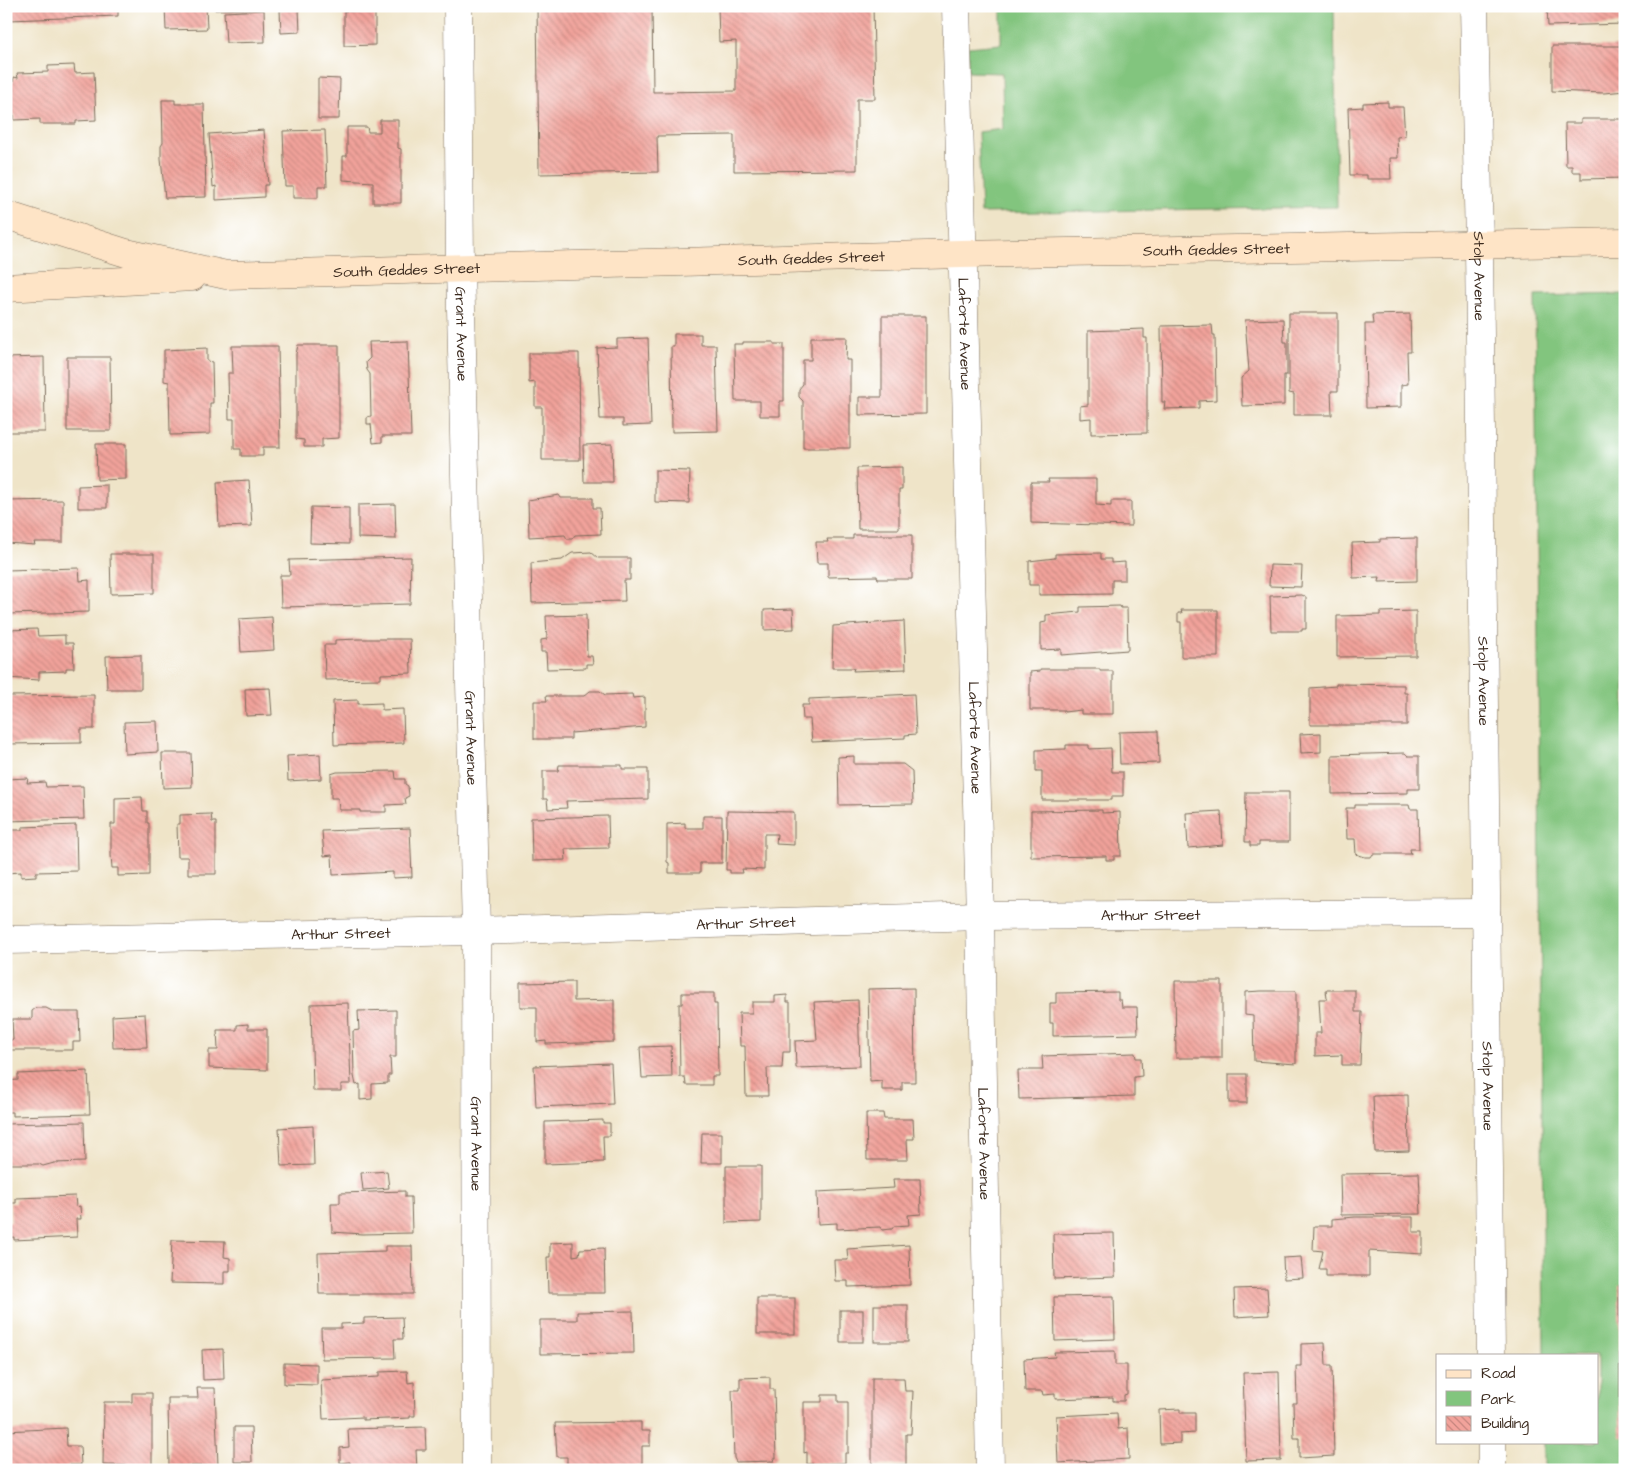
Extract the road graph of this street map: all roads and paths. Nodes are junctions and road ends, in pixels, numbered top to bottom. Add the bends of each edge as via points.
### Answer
1 (458, 6) edge
2 (956, 6) edge
3 (1474, 6) edge
4 (6, 215) edge
5 (1625, 242) edge
6 (1479, 245) junction
7 (961, 254) junction
8 (460, 267) junction
9 (226, 275) junction
10 (6, 288) edge
11 (1486, 913) junction
12 (980, 916) junction
13 (476, 932) junction
14 (6, 940) edge
15 (1491, 1354) edge
16 (1492, 1444) edge
17 (477, 1470) edge
18 (990, 1470) edge
19 (1492, 1470) edge

1 - 8 street, Grant Avenue
2 - 7 street, Laforte Avenue
3 - 6 street, Stolp Avenue
4 - 9 main road, South Geddes Street via 126,253
5 - 6 main road, South Geddes Street
6 - 7 main road, South Geddes Street
6 - 11 street, Stolp Avenue
7 - 8 main road, South Geddes Street
7 - 12 street, Laforte Avenue
8 - 9 main road, South Geddes Street
8 - 13 street, Grant Avenue
9 - 10 main road
11 - 12 street, Arthur Street
11 - 15 street, Stolp Avenue
12 - 13 street, Arthur Street
12 - 18 street, Laforte Avenue
13 - 14 street, Arthur Street
13 - 17 street, Grant Avenue
16 - 19 street

